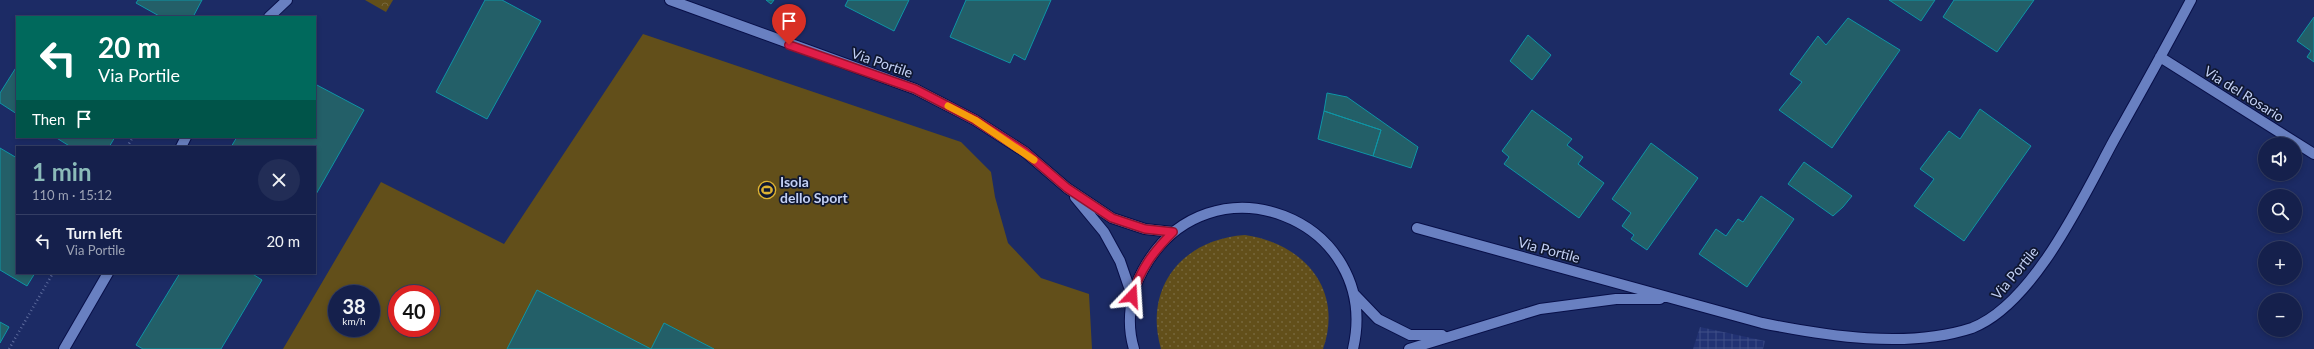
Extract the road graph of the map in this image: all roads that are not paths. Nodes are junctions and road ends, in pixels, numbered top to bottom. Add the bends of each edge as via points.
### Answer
1 (287, 0) edge
2 (670, 0) edge
3 (2191, 0) edge
4 (270, 16) edge
5 (2160, 57) junction
6 (2314, 154) edge
7 (1067, 188) junction
8 (1417, 228) dead end
9 (1173, 232) junction
10 (107, 274) edge
11 (1354, 294) junction
12 (1132, 296) junction
13 (1674, 299) junction
14 (1450, 336) junction
15 (64, 349) edge
16 (1134, 349) edge
17 (1352, 349) edge
18 (1409, 349) edge

1 - 4 street
2 - 7 street, Via Portile via 915,89 975,120 1025,152
3 - 5 street, Via Portile
5 - 6 street, Via del Rosario
5 - 13 street, Via Portile via 2056,247 2001,312 1972,328 1915,340 1819,335 1762,323
7 - 9 street, Via Portile via 1112,218 1145,229
7 - 12 street, Via Portile via 1104,232 1120,261
8 - 13 street, Via Portile
9 - 11 street via 1200,214 1229,208 1265,209 1298,222 1328,245 1348,276
9 - 12 street via 1152,254
10 - 15 street
11 - 14 street, Via Portile via 1378,319 1410,335
11 - 17 street via 1356,311
12 - 16 street via 1130,311
13 - 14 street, Via Portile via 1616,299 1540,309
14 - 18 street, Via Portile

